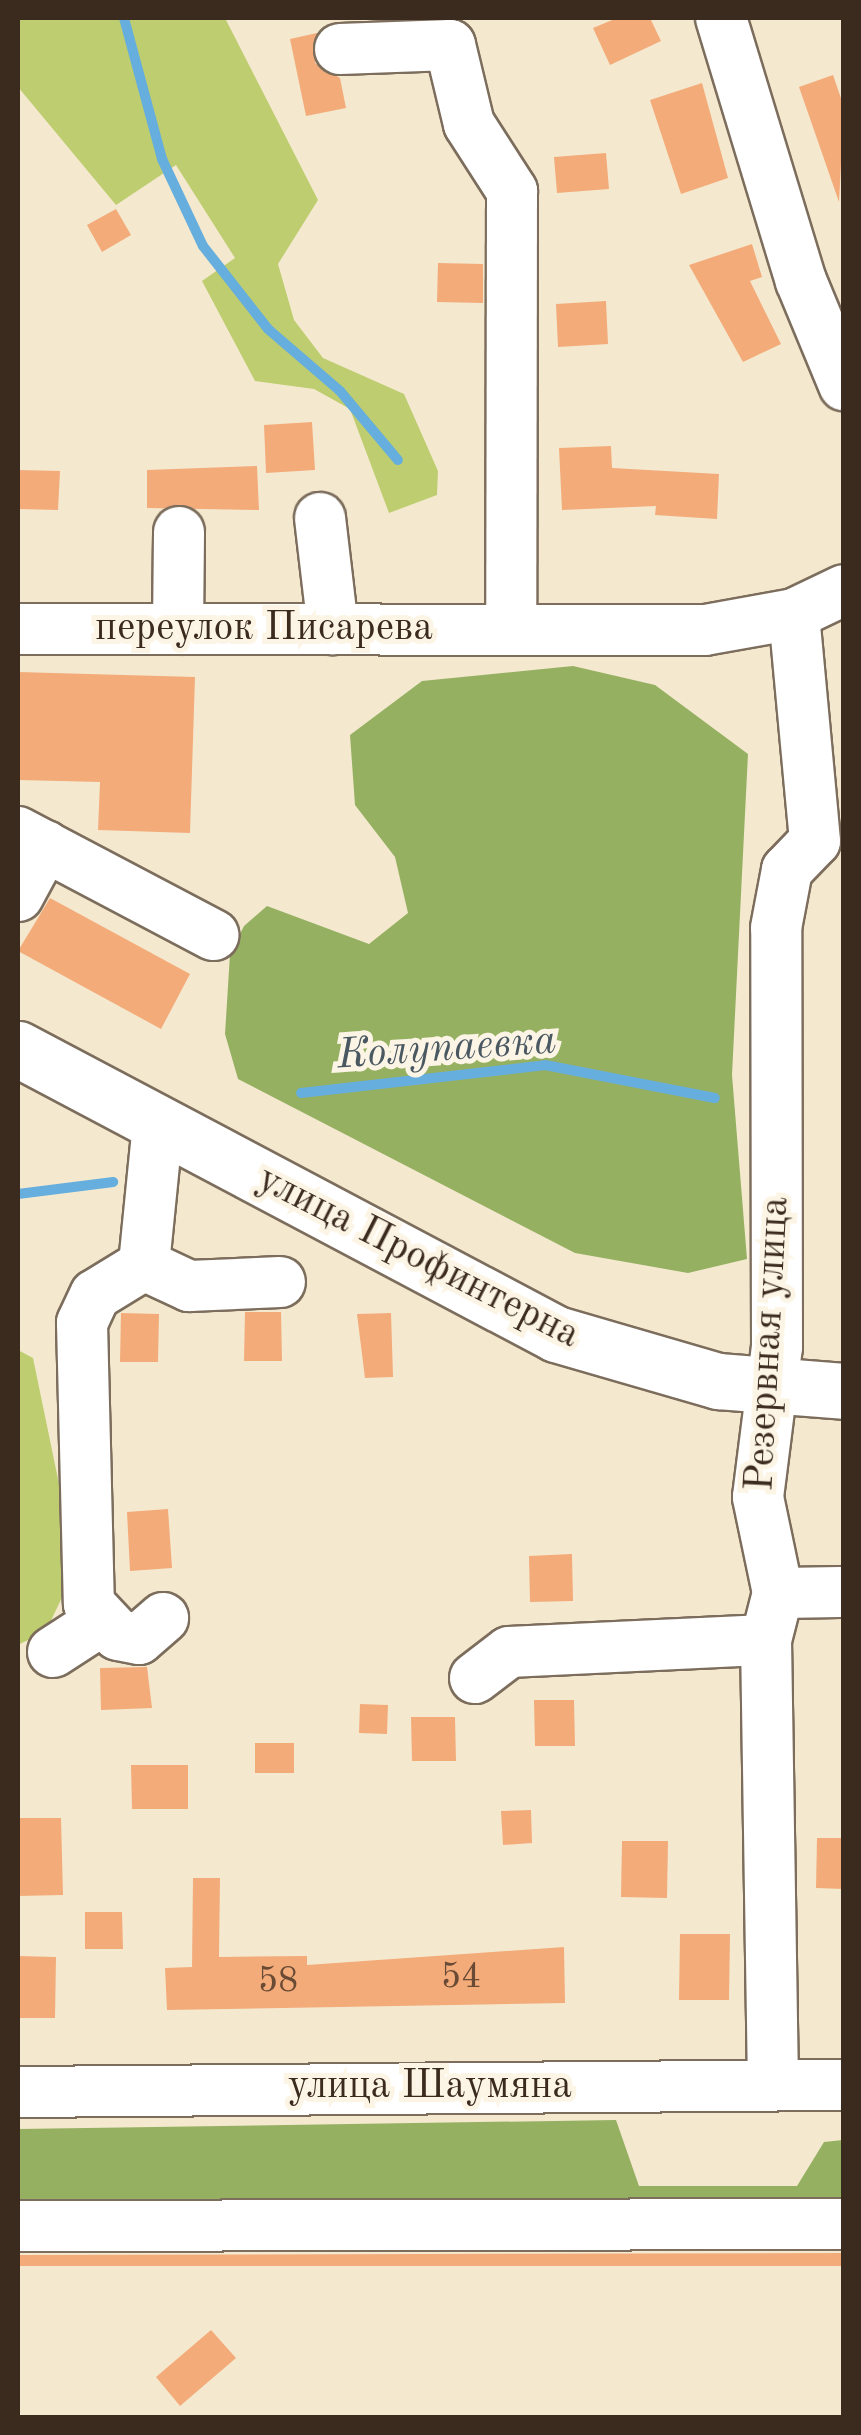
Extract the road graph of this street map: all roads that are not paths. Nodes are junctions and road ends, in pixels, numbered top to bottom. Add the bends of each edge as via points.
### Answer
1 (721, 18) edge
2 (340, 49) dead end
3 (844, 385) edge
4 (320, 518) dead end
5 (179, 532) dead end
6 (844, 590) edge
7 (794, 614) junction
8 (18, 629) edge
9 (178, 629) junction
10 (333, 629) junction
11 (511, 630) junction
12 (31, 839) edge
13 (829, 854) edge
14 (18, 896) edge
15 (212, 935) dead end
16 (18, 1048) edge
17 (158, 1124) junction
18 (144, 1265) junction
19 (280, 1282) dead end
20 (770, 1389) junction
21 (844, 1392) edge
22 (844, 1592) edge
23 (778, 1593) junction
24 (163, 1618) dead end
25 (101, 1621) junction
26 (766, 1640) junction
27 (54, 1652) dead end
28 (474, 1678) dead end
29 (844, 2084) edge
30 (773, 2085) junction
31 (18, 2092) edge
32 (844, 2224) edge
33 (18, 2226) edge

1 - 3 street via 801,281
2 - 11 street via 450,45 469,124 512,191
4 - 10 street
5 - 9 street
6 - 7 street, переулок Писарева
7 - 11 street, переулок Писарева via 705,630
7 - 13 street, Резервная улица
8 - 9 street, переулок Писарева
9 - 10 street, переулок Писарева
10 - 11 street, переулок Писарева
12 - 14 street
12 - 15 street
13 - 20 street, Резервная улица via 786,870 776,928
16 - 17 main road, улица Профинтерна
17 - 18 street
17 - 20 main road, улица Профинтерна via 556,1334
18 - 19 street via 189,1286
18 - 25 street via 96,1295 82,1323 89,1604
20 - 21 main road, улица Профинтерна
20 - 23 street, Резервная улица via 758,1497
22 - 23 street
23 - 26 street, Резервная улица
24 - 25 street via 139,1640
25 - 27 street
26 - 28 street via 509,1652
26 - 30 street, Резервная улица
29 - 30 street, улица Шаумяна
30 - 31 street, улица Шаумяна
32 - 33 street

